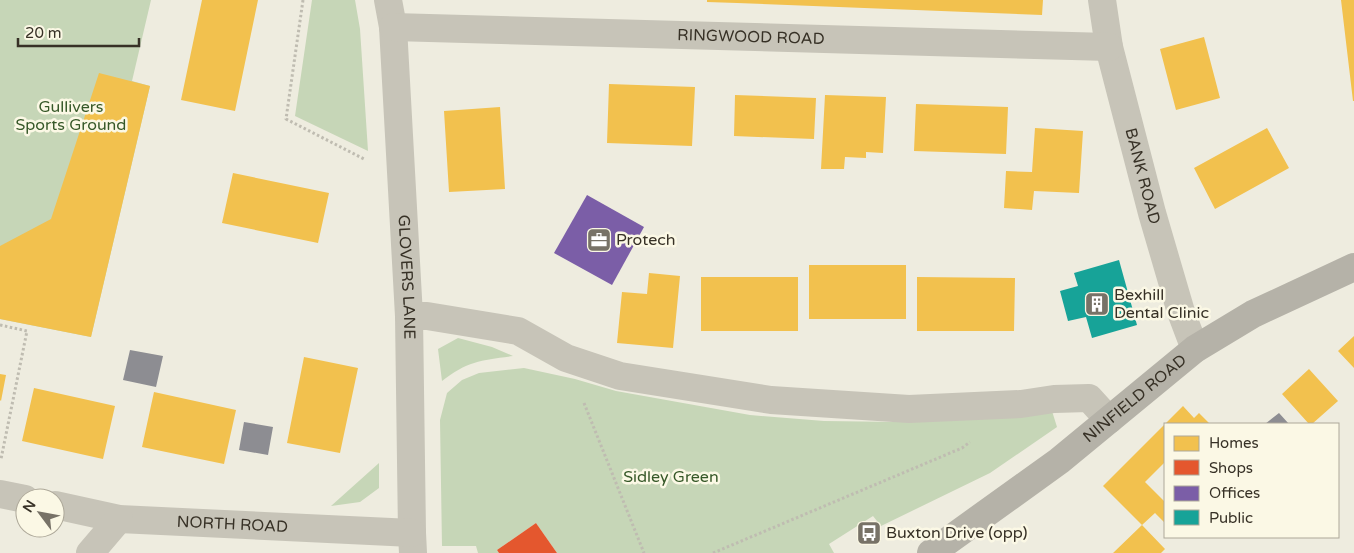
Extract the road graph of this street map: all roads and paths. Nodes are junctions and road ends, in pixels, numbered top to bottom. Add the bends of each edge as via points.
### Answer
1 (303, 0) edge
2 (388, 0) edge
3 (1102, 0) edge
4 (393, 27) junction
5 (1109, 47) junction
6 (401, 177) junction
7 (1354, 267) edge
8 (409, 316) junction
9 (0, 325) edge
10 (1195, 349) junction
11 (566, 358) junction
12 (1109, 420) junction
13 (977, 437) dead end
14 (0, 464) edge
15 (0, 494) edge
16 (15, 497) edge
17 (65, 507) edge
18 (119, 519) junction
19 (412, 543) edge
20 (90, 553) edge
21 (644, 553) edge
22 (713, 553) edge
23 (931, 553) edge

1 - 6 path via 286,119
2 - 4 street, GLOVERS LANE
3 - 5 street, BANK ROAD
4 - 5 street, RINGWOOD ROAD
4 - 6 street, GLOVERS LANE
5 - 10 street, BANK ROAD via 1152,213
6 - 8 street, GLOVERS LANE
7 - 10 main road, NINFIELD ROAD via 1253,314
8 - 11 street via 518,331
8 - 19 street, GLOVERS LANE
9 - 14 path via 28,331
10 - 12 main road, NINFIELD ROAD
11 - 12 street via 620,376 771,400 909,409 1089,398
11 - 21 path
12 - 23 main road, NINFIELD ROAD via 1059,461
13 - 22 path via 962,448
15 - 16 street
17 - 18 street, NORTH ROAD
18 - 19 street, NORTH ROAD
18 - 20 street

